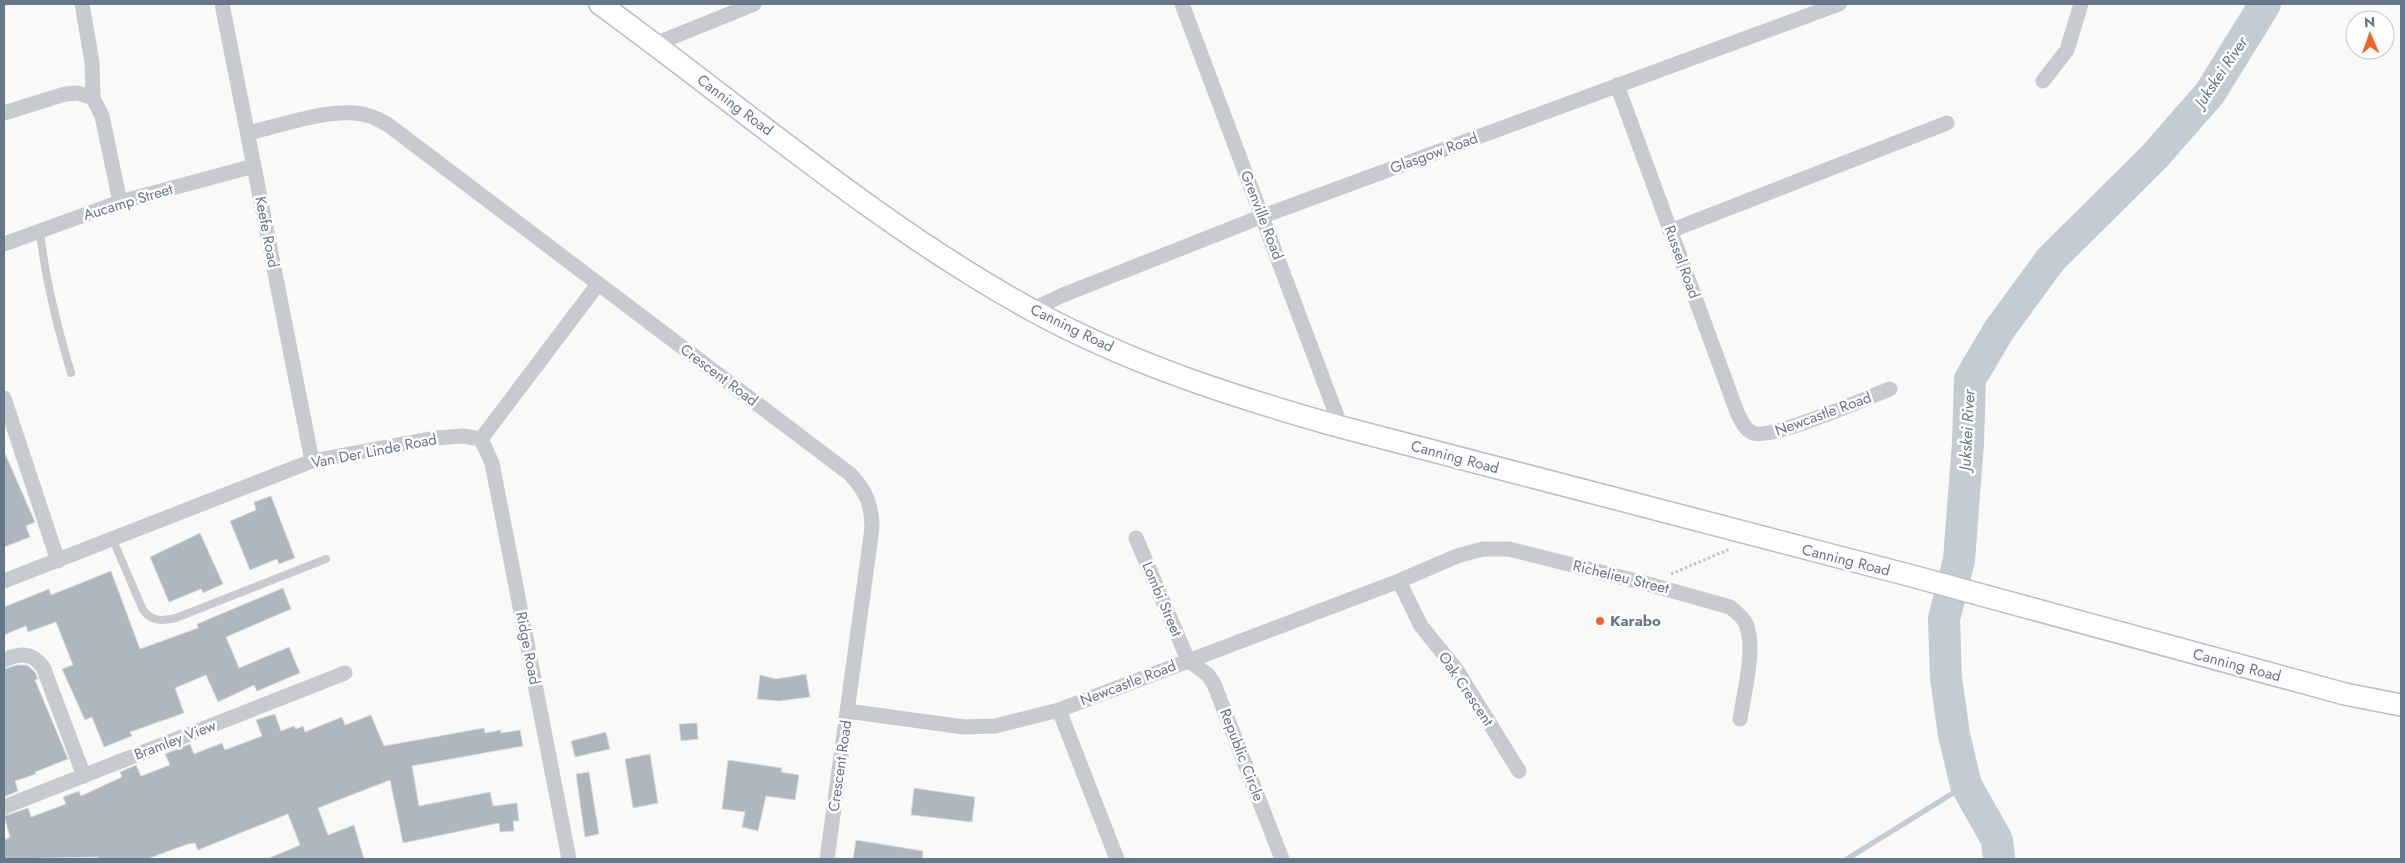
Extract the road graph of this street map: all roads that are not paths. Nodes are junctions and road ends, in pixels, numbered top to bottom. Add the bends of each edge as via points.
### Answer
1 (82, 4) edge
2 (222, 4) edge
3 (600, 4) edge
4 (754, 4) edge
5 (1182, 4) edge
6 (1839, 4) edge
7 (2081, 4) edge
8 (655, 44) junction
9 (2043, 80) dead end
10 (1617, 85) junction
11 (93, 98) junction
12 (4, 112) edge
13 (1947, 123) dead end
14 (248, 133) junction
15 (254, 166) junction
16 (120, 202) junction
17 (1262, 216) junction
18 (40, 231) junction
19 (1670, 231) junction
20 (4, 244) edge
21 (598, 284) junction
22 (1032, 310) junction
23 (71, 373) dead end
24 (1890, 389) dead end
25 (4, 398) edge
26 (1341, 427) junction
27 (1754, 433) joint
28 (481, 439) junction
29 (312, 461) junction
30 (1136, 538) dead end
31 (114, 540) junction
32 (326, 560) dead end
33 (58, 561) junction
34 (4, 581) edge
35 (1399, 581) junction
36 (4, 660) edge
37 (1188, 660) junction
38 (346, 673) dead end
39 (2401, 705) edge
40 (1059, 710) junction
41 (847, 711) junction
42 (1740, 719) dead end
43 (1519, 770) dead end
44 (84, 776) junction
45 (4, 806) edge
46 (569, 859) edge
47 (827, 859) edge
48 (1116, 859) edge
49 (1282, 859) edge

1 - 11 street via 92,62
2 - 14 street, Keefe Road
3 - 8 main road, Canning Road
4 - 8 street
5 - 17 street, Grenville Road
6 - 10 street, Glasgow Road
7 - 9 street via 2067,50
8 - 22 main road, Canning Road via 920,242
10 - 17 street, Glasgow Road
10 - 19 street, Russel Road
11 - 12 street via 78,93 65,94
11 - 16 street via 102,116
13 - 19 street
14 - 15 street, Keefe Road
14 - 21 street, Crescent Road via 326,115 346,113 373,117 398,131
15 - 16 street, Aucamp Street
15 - 29 street, Keefe Road
16 - 18 street, Aucamp Street
17 - 22 street, Glasgow Road
17 - 26 street, Grenville Road
18 - 20 street, Aucamp Street
18 - 23 lane via 52,306
19 - 27 street, Russel Road via 1738,412 1747,429
21 - 28 street
21 - 41 street, Crescent Road via 850,474 866,492 872,528
22 - 26 main road, Canning Road via 1184,379
24 - 27 street, Newcastle Road via 1780,431
25 - 33 street
26 - 39 main road, Canning Road via 1912,576 2336,692
28 - 29 street, Van Der Linde Road via 463,436 436,438
28 - 46 street, Ridge Road via 492,463
29 - 31 street, Van Der Linde Road
30 - 37 street, Lombi Street
31 - 32 lane via 143,610 148,618 158,620 176,618
31 - 33 street, Van Der Linde Road
33 - 34 street, Van Der Linde Road
35 - 37 street, Newcastle Road
35 - 42 street, Richelieu Street via 1457,556 1498,548 1718,602 1730,607 1746,624 1750,648
35 - 43 street, Oak Crescent via 1421,626 1456,669
36 - 44 street via 21,654 30,655 43,666
37 - 40 street, Newcastle Road
37 - 49 street, Republic Circle via 1208,675 1214,684
38 - 44 street, Bramley View
40 - 41 street, Newcastle Road via 981,728
40 - 48 street
41 - 47 street, Crescent Road
44 - 45 street, Bramley View

